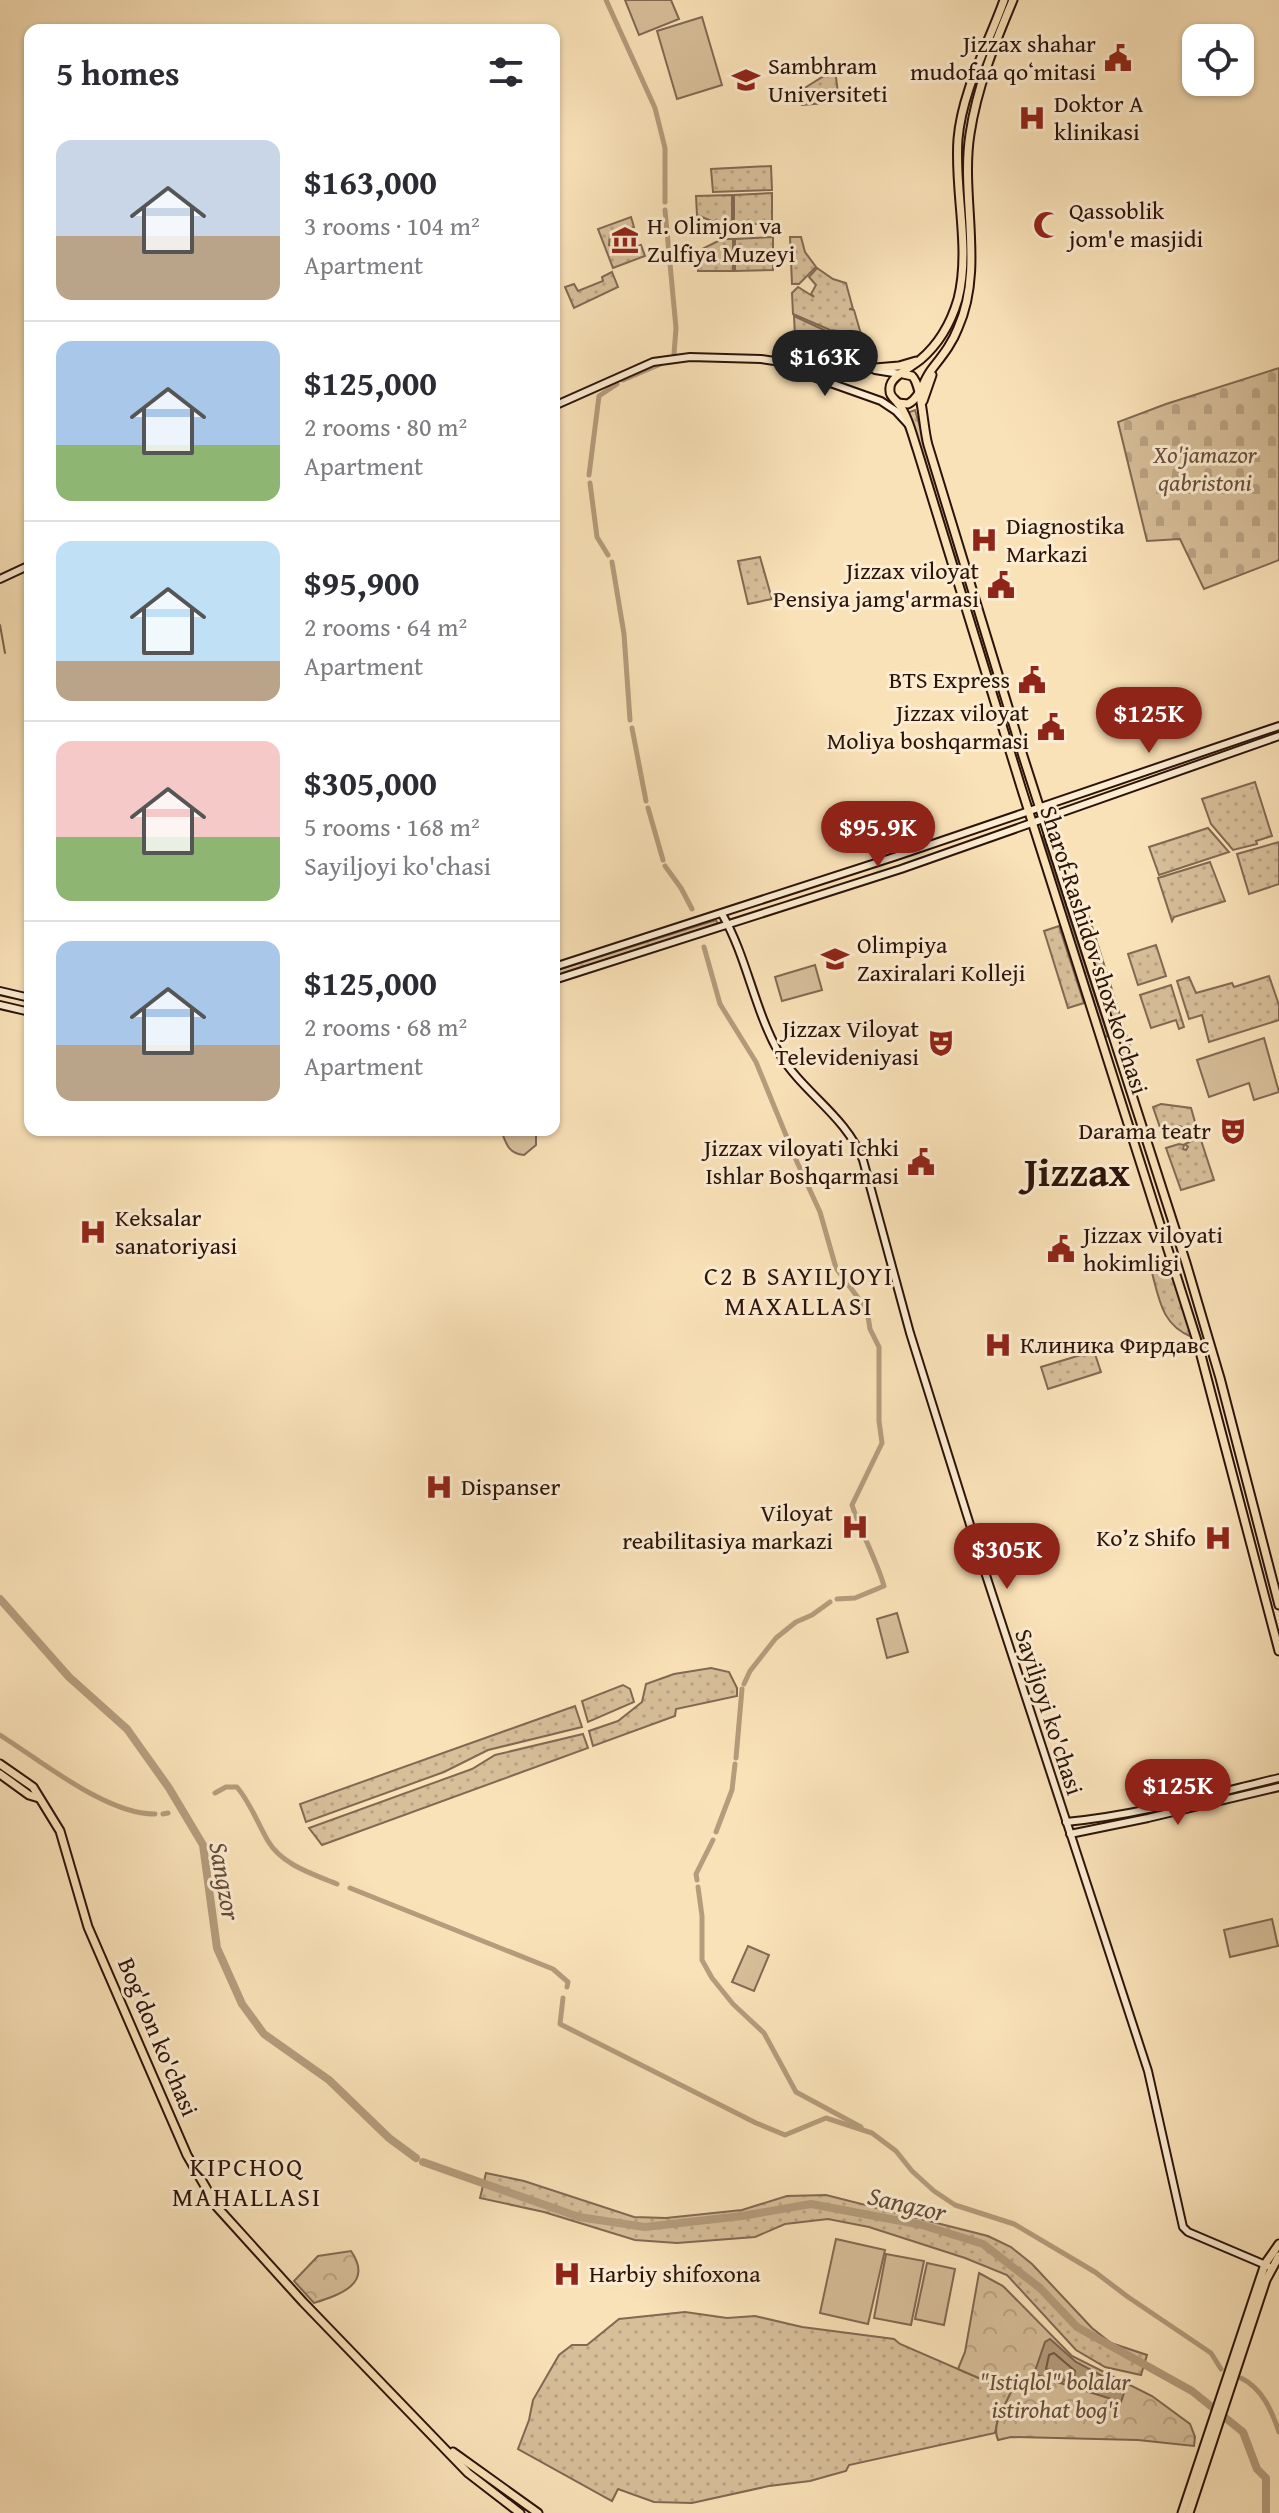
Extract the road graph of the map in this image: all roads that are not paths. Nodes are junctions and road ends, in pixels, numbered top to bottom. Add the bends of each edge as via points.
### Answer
1 (1004, 0) edge
2 (1013, 0) edge
3 (944, 353) junction
4 (921, 359) junction
5 (784, 364) junction
6 (863, 369) junction
7 (903, 374) junction
8 (919, 390) junction
9 (881, 401) junction
10 (560, 403) edge
11 (898, 403) junction
12 (922, 423) junction
13 (909, 426) junction
14 (24, 568) edge
15 (0, 579) edge
16 (1279, 726) edge
17 (1279, 736) edge
18 (1040, 808) junction
19 (1029, 812) junction
20 (1043, 818) junction
21 (1032, 822) junction
22 (897, 856) junction
23 (901, 869) junction
24 (722, 914) junction
25 (728, 925) junction
26 (560, 965) edge
27 (560, 978) edge
28 (0, 991) edge
29 (24, 997) edge
30 (0, 1005) edge
31 (24, 1011) edge
32 (1115, 1045) junction
33 (1105, 1048) junction
34 (1233, 1477) junction
35 (1246, 1477) junction
36 (1279, 1605) edge
37 (1279, 1651) edge
38 (0, 1764) edge
39 (0, 1774) edge
40 (1279, 1778) edge
41 (1279, 1787) edge
42 (41, 1799) junction
43 (1066, 1822) junction
44 (1070, 1834) junction
45 (1279, 2244) edge
46 (1279, 2256) edge
47 (1268, 2266) junction
48 (1206, 2447) junction
49 (522, 2511) edge
50 (538, 2513) edge
51 (1182, 2513) edge
52 (1189, 2513) edge

1 - 4 main road via 959,133 958,297 944,333
2 - 3 main road via 972,121 970,288 960,325
3 - 8 main road
3 - 12 main road via 925,390
4 - 6 main road
4 - 7 main road
5 - 6 main road
5 - 9 main road
5 - 10 main road via 749,358 671,358
6 - 7 main road
7 - 8 main road via 915,379
7 - 11 main road via 890,386
8 - 11 main road via 912,402
8 - 12 main road, Sharof Rashidov shox ko'chasi
9 - 11 main road
9 - 13 main road
11 - 13 main road, Sharof Rashidov shox ko'chasi
12 - 18 main road, Sharof Rashidov shox ko'chasi
13 - 19 main road, Sharof Rashidov shox ko'chasi
14 - 15 main road
16 - 18 main road
17 - 20 main road
18 - 19 main road
18 - 20 main road, Sharof Rashidov shox ko'chasi
19 - 21 main road, Sharof Rashidov shox ko'chasi
19 - 22 main road
20 - 21 main road
20 - 32 main road, Sharof Rashidov shox ko'chasi
21 - 23 main road
21 - 33 main road, Sharof Rashidov shox ko'chasi
22 - 23 main road via 893,866
22 - 24 main road
23 - 25 main road
24 - 25 main road, Sayiljoyi ko'chasi
24 - 26 main road
25 - 27 main road
25 - 43 main road, Sayiljoyi ko'chasi via 776,1047 844,1127 863,1160 910,1333
28 - 29 main road
30 - 31 main road
32 - 33 main road via 1108,1041
32 - 35 main road, Sharof Rashidov shox ko'chasi via 1186,1263
33 - 34 main road, Sharof Rashidov shox ko'chasi via 1198,1344
34 - 35 main road via 1238,1470
34 - 37 main road, Sharof Rashidov shox ko'chasi
35 - 36 main road, Sharof Rashidov shox ko'chasi
38 - 42 main road
39 - 42 main road
40 - 43 main road via 1167,1806
41 - 44 main road
42 - 49 main road, Bog'don ko'chasi via 60,1831 88,1927 203,2186 230,2224 468,2473
43 - 44 main road, Sayiljoyi ko'chasi
44 - 47 main road, Sayiljoyi ko'chasi via 1148,2071 1183,2227
45 - 47 main road
46 - 47 main road
47 - 48 main road
48 - 51 main road
48 - 52 main road
49 - 50 main road, Bog'don ko'chasi

